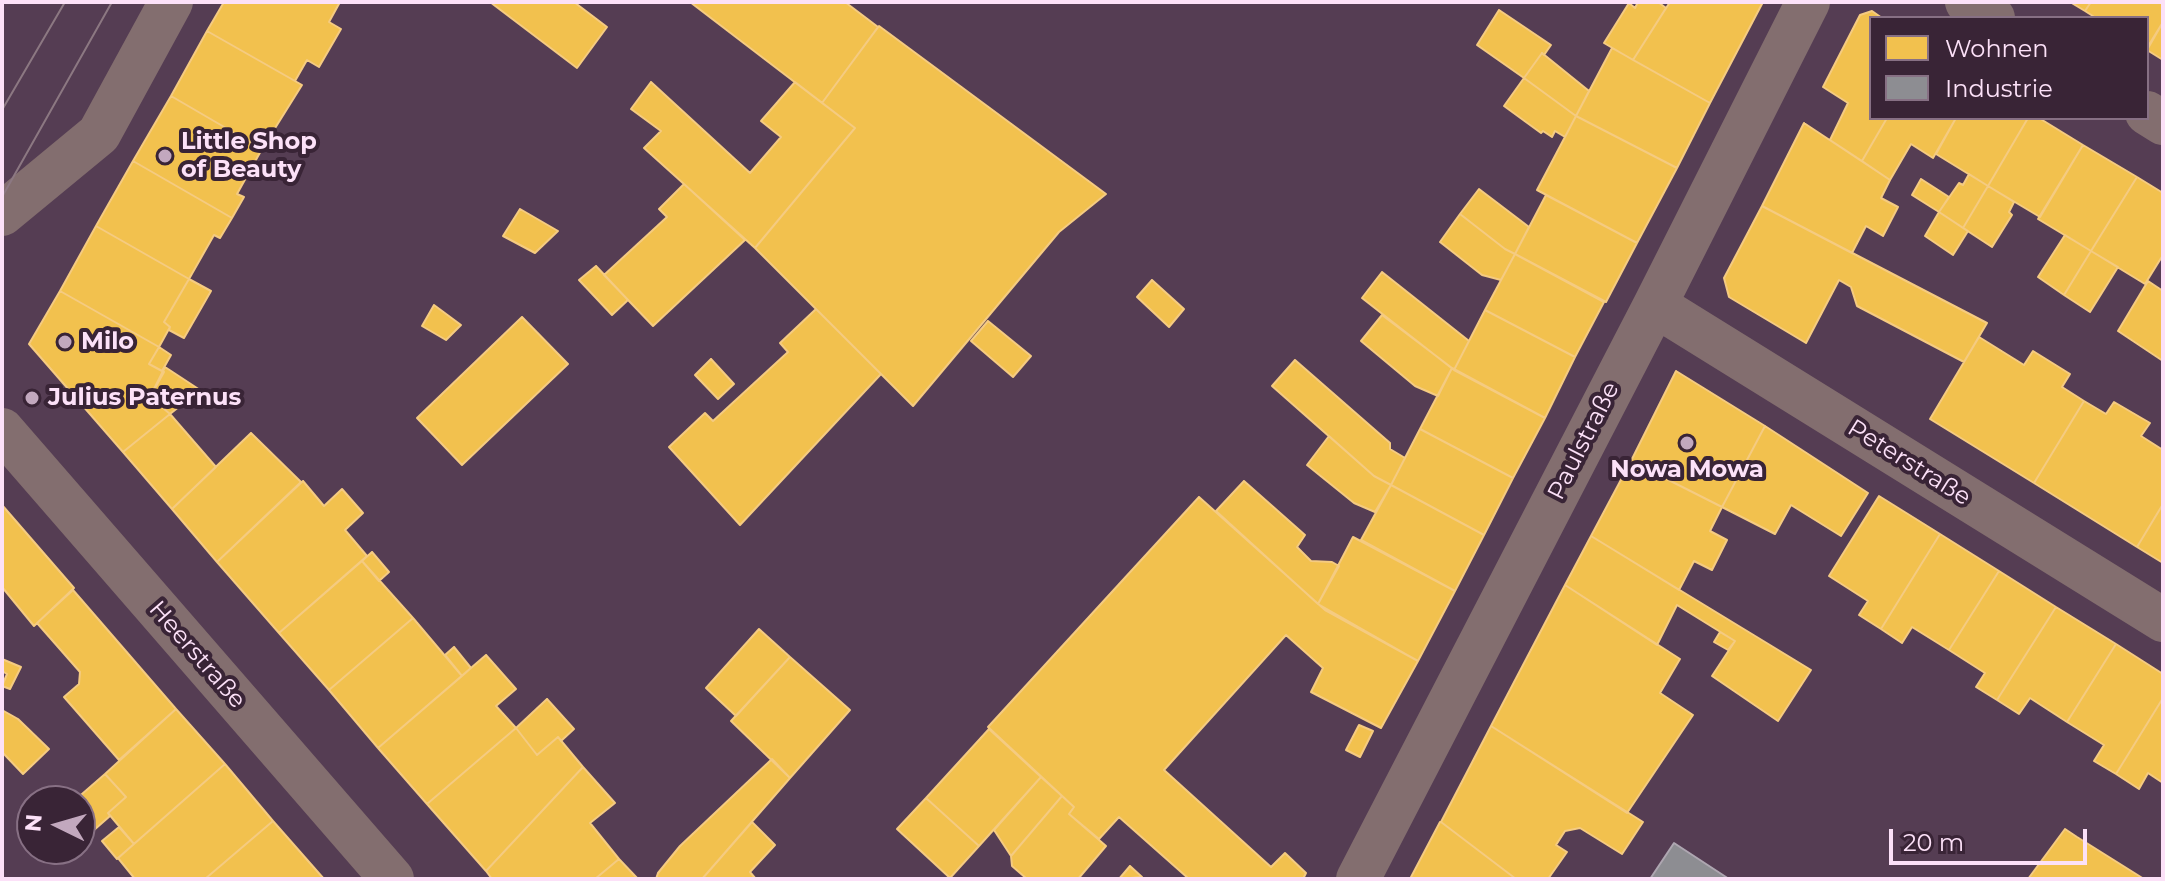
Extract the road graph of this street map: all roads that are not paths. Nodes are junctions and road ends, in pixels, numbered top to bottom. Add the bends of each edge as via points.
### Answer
1 (171, 2) edge
2 (1808, 2) edge
3 (1967, 2) edge
4 (1990, 16) edge
5 (2, 214) edge
6 (1655, 305) junction
7 (2, 430) edge
8 (2163, 620) edge
9 (392, 879) edge
10 (1358, 879) edge

1 - 5 street via 99,134
2 - 6 street, Paulstraße
3 - 4 street
6 - 8 street, Peterstraße
6 - 10 street, Paulstraße
7 - 9 street, Heerstraße

